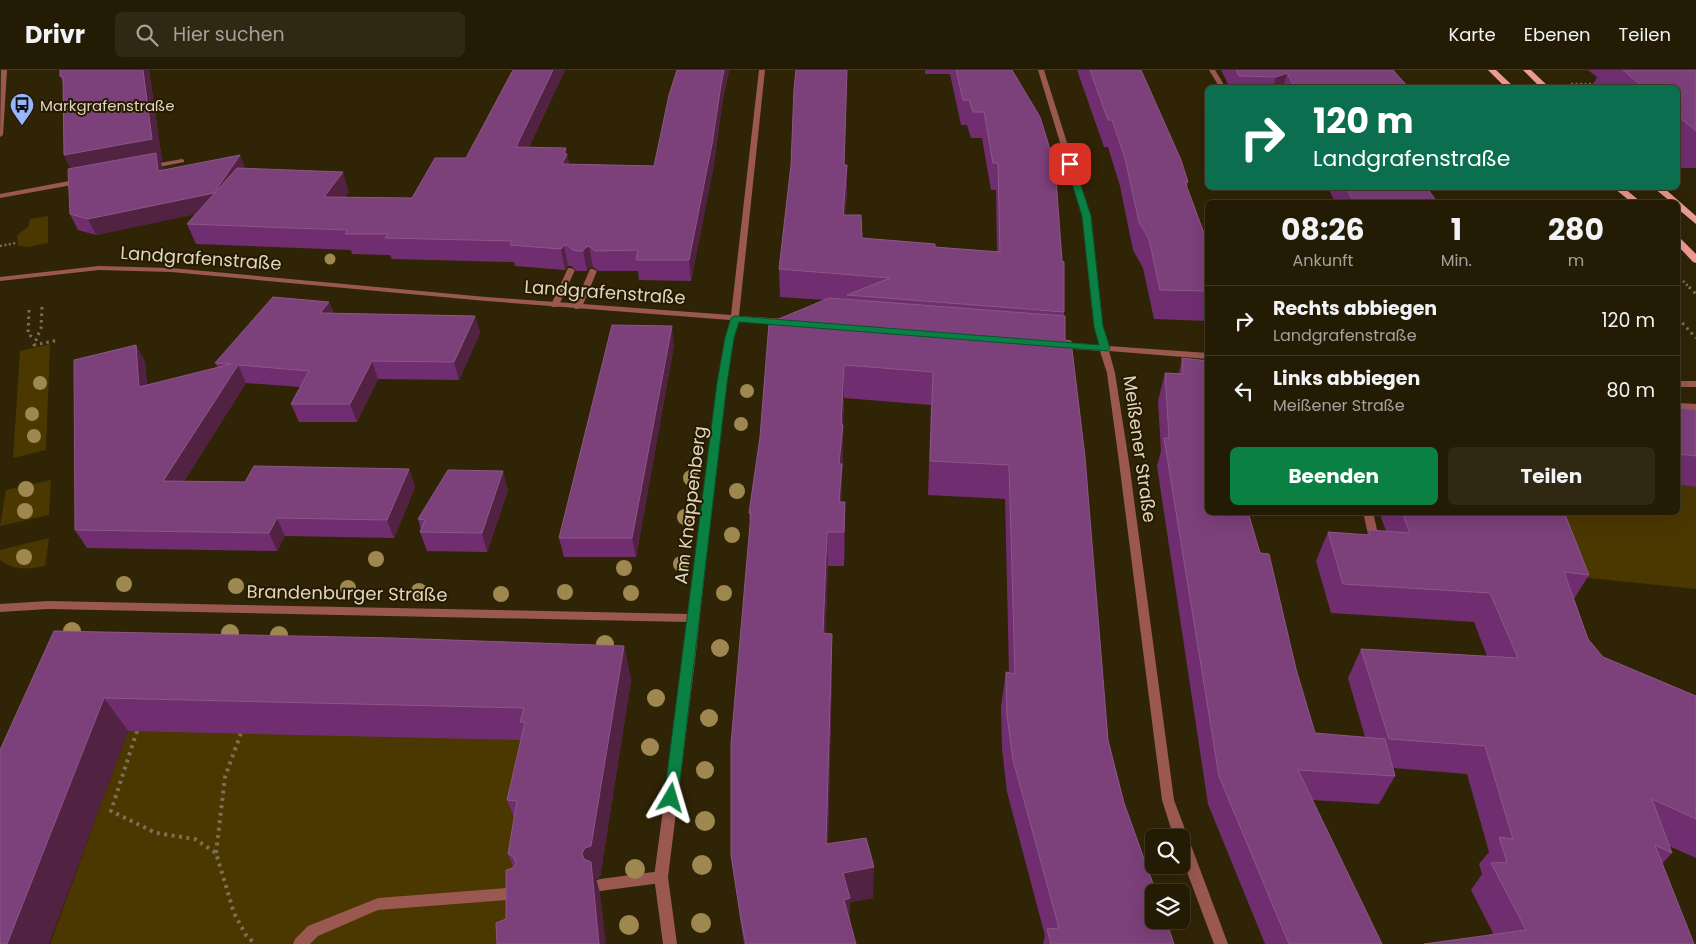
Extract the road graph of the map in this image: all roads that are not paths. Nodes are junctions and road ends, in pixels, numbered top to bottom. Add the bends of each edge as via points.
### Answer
1 (4, 70) edge
2 (762, 70) edge
3 (1041, 70) edge
4 (1212, 70) edge
5 (1492, 70) edge
6 (1527, 70) edge
7 (1221, 85) edge
8 (1508, 85) edge
9 (1543, 85) edge
10 (0, 135) edge
11 (161, 159) dead end
12 (182, 161) dead end
13 (0, 190) edge
14 (1621, 190) edge
15 (1661, 190) edge
16 (0, 196) edge
17 (1634, 200) edge
18 (1673, 200) edge
19 (1680, 206) edge
20 (1696, 221) edge
21 (1680, 243) edge
22 (1696, 260) edge
23 (571, 270) edge
24 (593, 271) edge
25 (0, 279) edge
26 (555, 305) junction
27 (578, 307) junction
28 (735, 318) junction
29 (800, 323) edge
30 (1055, 344) edge
31 (1105, 348) junction
32 (1205, 356) edge
33 (1680, 384) edge
34 (1696, 384) edge
35 (1680, 406) edge
36 (1696, 407) edge
37 (1369, 515) edge
38 (1377, 552) edge
39 (0, 608) edge
40 (694, 618) junction
41 (1178, 829) edge
42 (1190, 862) edge
43 (661, 877) junction
44 (600, 885) dead end
45 (519, 893) edge
46 (300, 944) edge
47 (670, 944) edge
48 (1221, 944) edge

1 - 10 street
2 - 28 street, Am Knappenberg
3 - 31 street, Meißener Straße via 1086,216 1098,326
4 - 7 street
5 - 8 main road
6 - 9 main road
11 - 12 street via 143,166
13 - 16 street via 86,177
14 - 17 main road
15 - 18 main road
19 - 20 main road
21 - 22 main road
23 - 26 street
24 - 27 street
25 - 26 street, Landgrafenstraße via 99,268 171,270
26 - 27 street, Landgrafenstraße
27 - 28 street, Landgrafenstraße
28 - 29 street, Landgrafenstraße
28 - 40 street, Am Knappenberg via 722,383
30 - 31 street
31 - 32 street
31 - 41 street, Meißener Straße via 1124,462 1168,800
33 - 34 street
35 - 36 street
37 - 38 street
39 - 40 street, Brandenburger Straße via 58,605
40 - 43 street, Am Knappenberg
42 - 48 street, Meißener Straße
43 - 44 street
43 - 47 street, Am Knappenberg
45 - 46 street via 378,904 312,931

